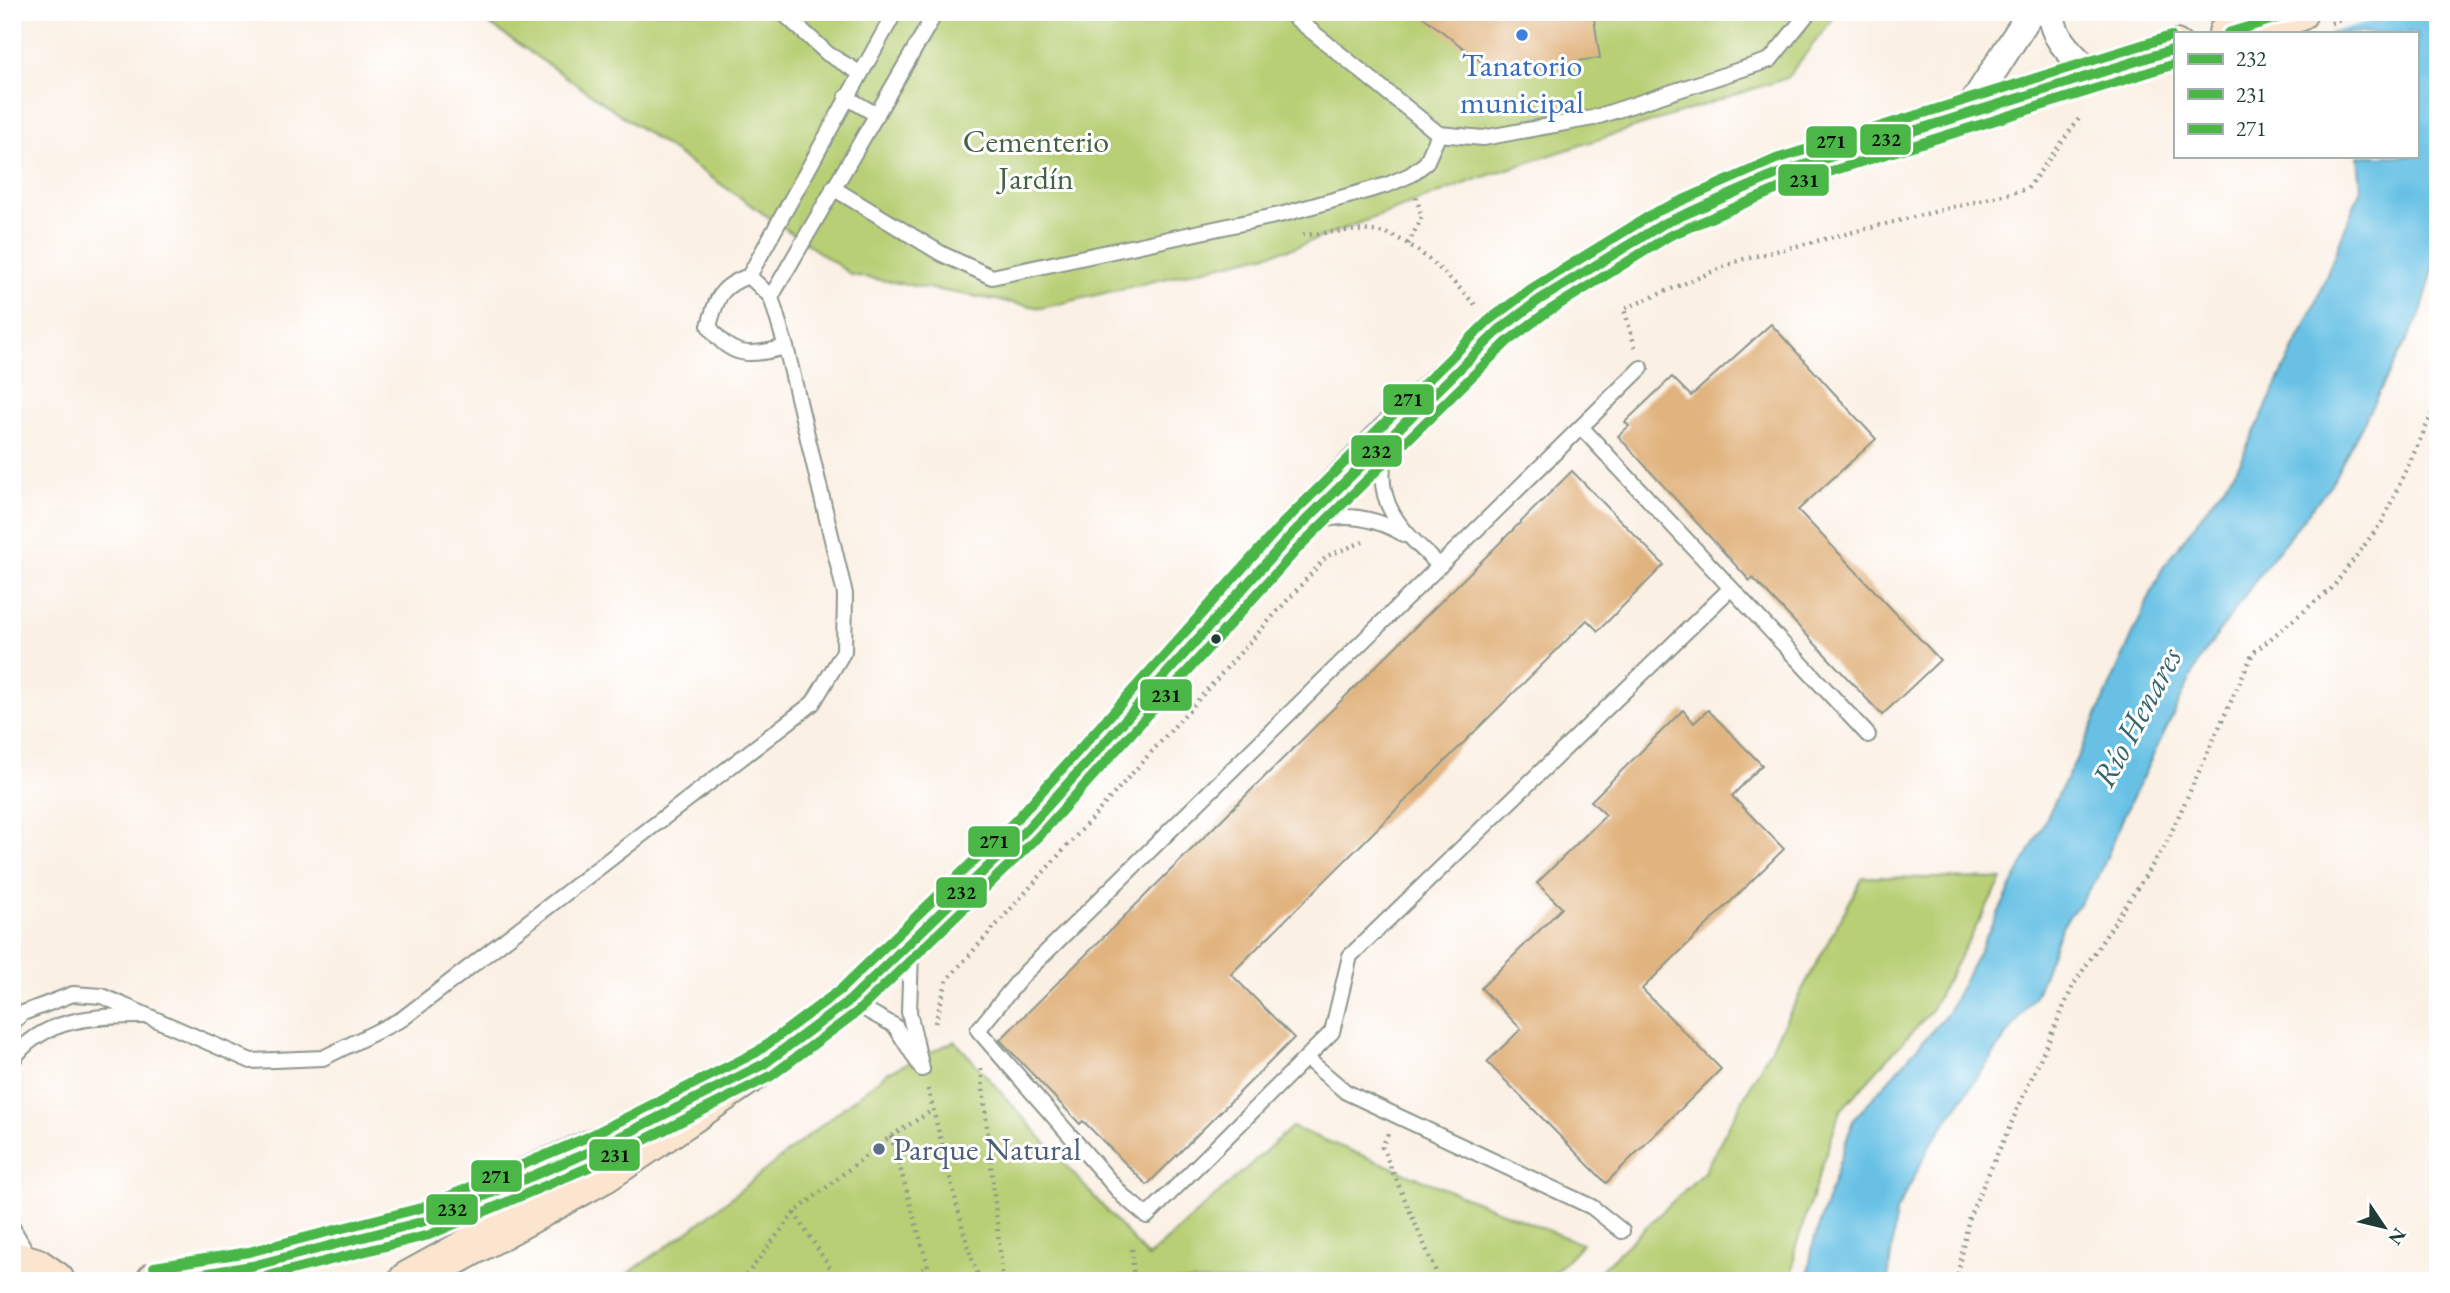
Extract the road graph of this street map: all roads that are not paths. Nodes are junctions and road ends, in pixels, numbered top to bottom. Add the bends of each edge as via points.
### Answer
1 (782, 12) edge
2 (895, 12) edge
3 (936, 12) edge
4 (1288, 12) edge
5 (1809, 12) edge
6 (2031, 12) edge
7 (2052, 12) edge
8 (2298, 12) edge
9 (2231, 32) edge
10 (2174, 49) edge
11 (860, 73) junction
12 (2098, 83) junction
13 (846, 97) junction
14 (1966, 114) junction
15 (877, 115) junction
16 (1439, 134) junction
17 (833, 188) junction
18 (749, 276) junction
19 (771, 297) junction
20 (786, 347) junction
21 (1641, 368) road end
22 (1581, 427) junction
23 (1389, 435) junction
24 (1292, 534) junction
25 (1410, 538) junction
26 (1440, 566) junction
27 (1731, 588) junction
28 (1868, 735) dead end
29 (911, 942) junction
30 (849, 1000) junction
31 (153, 1016) junction
32 (12, 1023) edge
33 (1306, 1058) junction
34 (12, 1061) edge
35 (764, 1064) junction
36 (12, 1227) edge
37 (1622, 1231) dead end
38 (34, 1269) edge
39 (156, 1281) edge
40 (408, 1281) edge

1 - 11 lane via 828,54
2 - 11 lane
3 - 15 lane
4 - 16 lane
5 - 16 lane via 1770,60 1593,118 1483,138
6 - 14 street
7 - 12 street via 2051,24 2065,48
8 - 9 main road
10 - 12 main road
11 - 13 lane
12 - 14 main road
13 - 15 lane
13 - 18 lane
14 - 23 main road via 1782,172 1663,224 1499,330
15 - 17 lane
16 - 17 lane via 1426,163 1387,185 1284,214 992,277 942,254
17 - 19 lane
18 - 19 lane
18 - 20 lane via 728,283 709,326 720,343 735,351 756,354
19 - 20 lane
20 - 31 lane via 845,594 844,652 813,703 402,1019 323,1058 251,1061
21 - 22 lane
22 - 26 lane
22 - 27 lane
23 - 24 main road
23 - 25 lane via 1380,475 1382,493
24 - 25 lane via 1321,520 1354,516 1390,526
24 - 29 main road via 1027,828
25 - 26 lane
26 - 33 lane via 1024,974 978,1030 1124,1196 1147,1216
27 - 28 lane
27 - 33 lane via 1350,956 1332,1032
29 - 30 main road
29 - 30 lane via 909,1012 922,1069 895,1026
30 - 35 main road
31 - 32 lane via 102,996 73,994 23,1013
31 - 34 lane via 99,1016 52,1026
33 - 37 lane via 1346,1092 1592,1207
35 - 39 main road via 594,1150 425,1221 252,1266
35 - 40 main road via 606,1172
36 - 38 lane

